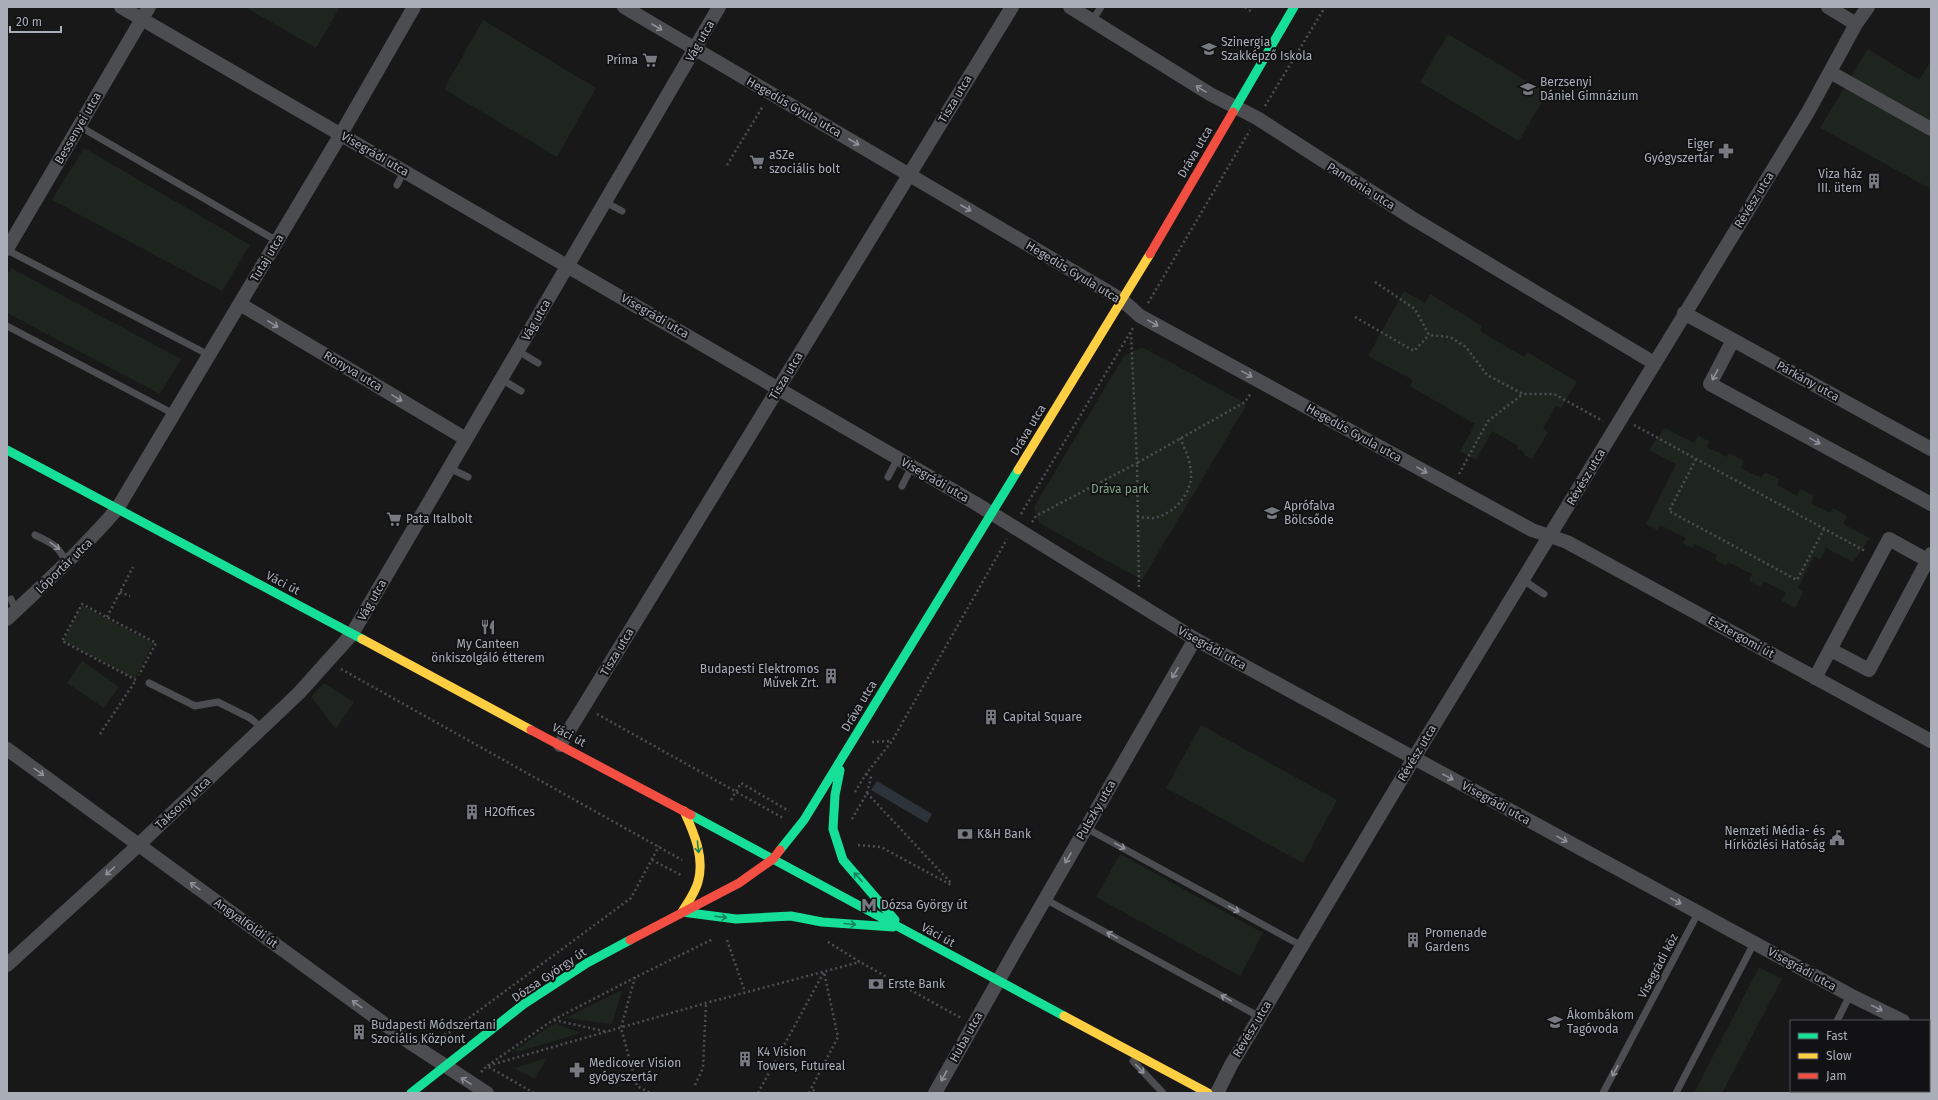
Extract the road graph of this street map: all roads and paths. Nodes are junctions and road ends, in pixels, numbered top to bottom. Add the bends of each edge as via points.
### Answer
1 (121, 7) edge
2 (414, 7) edge
3 (624, 7) edge
4 (719, 7) edge
5 (1012, 7) edge
6 (1070, 7) edge
7 (1101, 7) edge
8 (1245, 7) edge
9 (1294, 7) edge
10 (1325, 7) edge
11 (1828, 7) edge
12 (1868, 7) edge
13 (1252, 12) dead end
14 (145, 13) edge
15 (1092, 21) junction
16 (1856, 24) junction
17 (695, 49) junction
18 (1830, 72) junction
19 (771, 93) junction
20 (1236, 106) junction
21 (1257, 118) junction
22 (79, 126) junction
23 (1931, 129) edge
24 (341, 134) junction
25 (727, 165) dead end
26 (404, 171) junction
27 (909, 174) junction
28 (397, 185) dead end
29 (605, 202) junction
30 (622, 211) dead end
31 (277, 241) junction
32 (7, 249) edge
33 (568, 265) junction
34 (1375, 282) dead end
35 (1122, 300) junction
36 (240, 304) junction
37 (1684, 313) junction
38 (1140, 316) junction
39 (1355, 317) dead end
40 (7, 326) edge
41 (1131, 333) junction
42 (1429, 335) junction
43 (1733, 340) junction
44 (518, 351) junction
45 (209, 355) junction
46 (538, 363) dead end
47 (1654, 363) junction
48 (501, 379) junction
49 (1259, 381) junction
50 (778, 388) junction
51 (521, 391) dead end
52 (1523, 394) junction
53 (174, 414) junction
54 (1618, 423) junction
55 (1180, 438) junction
56 (466, 439) junction
57 (1931, 449) edge
58 (7, 450) edge
59 (898, 458) junction
60 (1696, 459) junction
61 (1137, 463) junction
62 (912, 466) junction
63 (449, 468) junction
64 (468, 477) dead end
65 (888, 477) dead end
66 (902, 486) dead end
67 (1452, 486) junction
68 (1931, 504) edge
69 (117, 509) junction
70 (992, 513) junction
71 (1137, 517) junction
72 (1824, 529) junction
73 (1020, 530) junction
74 (35, 535) dead end
75 (1549, 536) junction
76 (1929, 557) edge
77 (1878, 559) junction
78 (68, 564) junction
79 (133, 567) dead end
80 (1523, 580) junction
81 (120, 592) junction
82 (1544, 594) dead end
83 (130, 596) dead end
84 (1138, 604) junction
85 (12, 610) edge
86 (107, 617) junction
87 (352, 634) junction
88 (1195, 639) junction
89 (1831, 650) junction
90 (328, 662) junction
91 (1815, 678) junction
92 (136, 680) junction
93 (149, 683) dead end
94 (584, 706) junction
95 (262, 728) junction
96 (100, 734) dead end
97 (1931, 741) edge
98 (560, 745) junction
99 (7, 748) edge
100 (843, 757) junction
101 (1414, 758) junction
102 (866, 774) junction
103 (858, 787) dead end
104 (736, 791) junction
105 (867, 793) junction
106 (731, 800) dead end
107 (761, 805) dead end
108 (684, 811) junction
109 (791, 813) dead end
110 (850, 820) dead end
111 (1086, 828) junction
112 (138, 844) junction
113 (659, 846) junction
114 (881, 847) dead end
115 (774, 859) junction
116 (652, 860) junction
117 (683, 860) dead end
118 (682, 876) dead end
119 (1045, 899) junction
120 (682, 912) junction
121 (1698, 913) junction
122 (901, 928) junction
123 (713, 939) dead end
124 (727, 940) dead end
125 (1754, 943) junction
126 (836, 946) dead end
127 (1302, 946) junction
128 (860, 962) junction
129 (7, 965) edge
130 (824, 972) junction
131 (636, 977) junction
132 (998, 981) junction
133 (745, 992) junction
134 (1850, 995) junction
135 (706, 1003) junction
136 (1260, 1017) junction
137 (553, 1020) junction
138 (1838, 1020) edge
139 (1901, 1020) edge
140 (973, 1025) junction
141 (621, 1028) junction
142 (608, 1032) junction
143 (423, 1034) dead end
144 (1117, 1045) junction
145 (487, 1066) junction
146 (446, 1067) junction
147 (468, 1082) junction
148 (694, 1085) dead end
149 (811, 1089) junction
150 (411, 1093) edge
151 (487, 1093) edge
152 (534, 1093) edge
153 (650, 1093) edge
154 (758, 1093) edge
155 (809, 1093) edge
156 (818, 1093) edge
157 (935, 1093) edge
158 (1163, 1093) edge
159 (1208, 1093) edge
160 (1216, 1093) edge
161 (1604, 1093) edge
162 (1676, 1093) edge

1 - 14 street, Visegrádi utca
2 - 24 street, Tutaj utca
3 -> 17 street, Hegedűs Gyula utca
4 - 17 street, Vág utca
5 - 27 street, Tisza utca
6 - 15 street, Pannónia utca
7 - 15 lane
8 - 13 path
9 - 20 main road, Dráva utca
10 - 21 path
11 - 16 street
12 - 16 street, Révész utca
14 - 22 street, Bessenyei utca
14 - 24 street, Visegrádi utca
20 -> 15 street, Pannónia utca via 1210,94
16 - 18 street, Révész utca
17 - 19 street, Hegedűs Gyula utca
17 - 29 street, Vág utca
18 - 23 street
18 - 37 street, Révész utca
19 - 25 path
19 -> 27 street, Hegedűs Gyula utca
20 - 21 street, Pannónia utca
20 - 35 main road, Dráva utca
21 - 38 path
21 - 47 street, Pannónia utca via 1412,218
22 - 31 lane
22 - 32 street, Bessenyei utca
24 - 26 street, Visegrádi utca
24 - 31 street, Tutaj utca
26 - 28 lane
26 - 33 street, Visegrádi utca
27 -> 35 street, Hegedűs Gyula utca
27 - 50 street, Tisza utca
29 - 30 lane
29 - 33 street, Vág utca
31 - 36 street, Tutaj utca
32 - 45 lane
33 - 44 street, Vág utca
33 - 50 street, Visegrádi utca
34 - 42 path via 1415,309
35 - 38 street, Hegedűs Gyula utca
35 - 70 main road, Dráva utca
36 - 45 street, Tutaj utca
36 -> 56 street, Ronyva utca
37 - 43 street, Párkány utca
37 - 47 street, Révész utca
38 - 41 path
38 -> 49 street, Hegedűs Gyula utca
39 - 42 path via 1414,352
40 - 53 lane
41 - 61 path
41 - 73 path
42 - 52 path via 1450,337 1466,347 1487,375
43 - 57 street, Párkány utca
43 -> 68 street via 1710,384
44 - 46 lane
44 - 48 street, Vág utca
45 - 53 street, Tutaj utca
47 - 54 street, Révész utca
48 - 51 lane
48 - 56 street, Vág utca
49 - 55 path via 1244,402
49 -> 67 street, Hegedűs Gyula utca
50 - 59 street, Visegrádi utca
50 - 94 street, Tisza utca
52 - 54 path via 1554,394
52 - 67 path via 1488,421
53 - 69 street, Tutaj utca
54 - 60 path
54 - 75 street, Révész utca
55 - 61 path
55 - 71 path via 1190,461 1191,474 1187,492 1167,513 1153,518
56 - 63 street, Vág utca
58 - 69 main road, Váci út
59 - 62 street, Visegrádi utca
59 - 65 lane
60 - 72 path
60 - 72 path via 1670,511 1797,580
61 - 71 path
61 - 73 path via 1036,516
62 - 66 lane
62 - 70 street, Visegrádi utca
63 - 64 lane
63 - 87 street, Vág utca
67 - 75 street, Hegedűs Gyula utca via 1532,530
69 - 78 street, Lőportár utca
69 - 87 main road, Váci út
70 - 73 street, Visegrádi utca
70 - 100 main road, Dráva utca
71 - 84 path
72 - 77 path
73 - 84 street, Visegrádi utca
73 - 102 path via 892,741
74 -> 78 lane via 54,544
75 - 80 street, Révész utca
75 - 91 street, Esztergomi út via 1567,542
76 - 77 street via 1889,539
76 - 89 street via 1869,670
77 - 89 street
78 - 85 street, Lőportár utca
79 - 81 path
80 - 82 lane
80 - 101 street, Révész utca
81 - 83 path
81 - 86 path
84 - 88 street, Visegrádi utca
86 - 92 path via 156,644
86 - 92 path via 82,604 62,641
87 - 90 street, Taksony utca
87 - 98 main road, Váci út
88 - 101 street, Visegrádi utca
88 -> 111 street, Pulszky utca
89 - 91 street
90 - 95 street, Taksony utca
90 - 113 path
91 - 97 street, Esztergomi út
92 - 96 path
93 - 95 lane via 195,706 218,702 250,718
94 - 98 street, Tisza utca
94 - 104 path
95 - 112 street, Taksony utca
98 - 108 main road, Váci út
99 -> 112 street, Angyalföldi út
100 - 115 main road, Dráva utca via 804,820
122 -> 100 main road via 842,860 833,829 835,795
101 -> 121 street, Visegrádi utca
101 - 127 street, Révész utca
102 - 103 path
102 - 105 path via 871,778
104 - 106 path
104 - 107 path
104 - 109 path via 741,783
105 - 110 path
105 - 114 path via 953,886
108 - 115 main road, Váci út
108 -> 120 main road via 697,840 699,864 698,882
111 -> 119 street, Pulszky utca
111 -> 127 lane
112 -> 129 street, Taksony utca
146 -> 112 street, Angyalföldi út
113 - 116 path
113 - 117 path
115 - 120 main road, Dózsa György út via 739,883
115 - 122 main road, Váci út
116 - 118 path
116 - 143 path via 631,898 450,1032 437,1038
119 - 132 street, Pulszky utca
136 -> 119 lane
120 -> 122 main road via 736,919 791,916 822,922
120 - 146 main road, Dózsa György út via 580,967 524,1004
121 - 125 street, Visegrádi utca
121 -> 161 lane, Visegrádi köz via 1622,1051
122 - 132 main road, Váci út
123 - 131 path
124 - 133 path
125 - 134 street, Visegrádi utca
125 - 162 lane, Visegrádi utca
126 - 128 path
127 - 136 street, Révész utca
128 - 130 path
128 - 140 path
130 - 133 path
130 - 149 path via 838,1037
130 - 154 path
131 - 137 path
131 - 141 path
132 - 140 street, Huba utca
132 - 144 main road, Váci út
133 - 135 path
134 - 138 lane, Visegrádi utca
134 -> 139 street, Visegrádi utca
135 - 141 path
135 - 148 path via 703,1068
136 - 160 street, Révész utca
137 - 142 path
137 - 145 path
140 -> 157 street, Huba utca
141 - 142 path
141 - 153 path via 638,1086
142 - 145 path
144 -> 158 lane, Váci út
144 - 159 main road, Váci út
145 - 147 path
145 - 152 path
147 -> 146 street, Angyalföldi út
146 - 150 main road, Dózsa György út
147 - 151 street, Angyalföldi út
149 - 155 path
149 - 156 path

